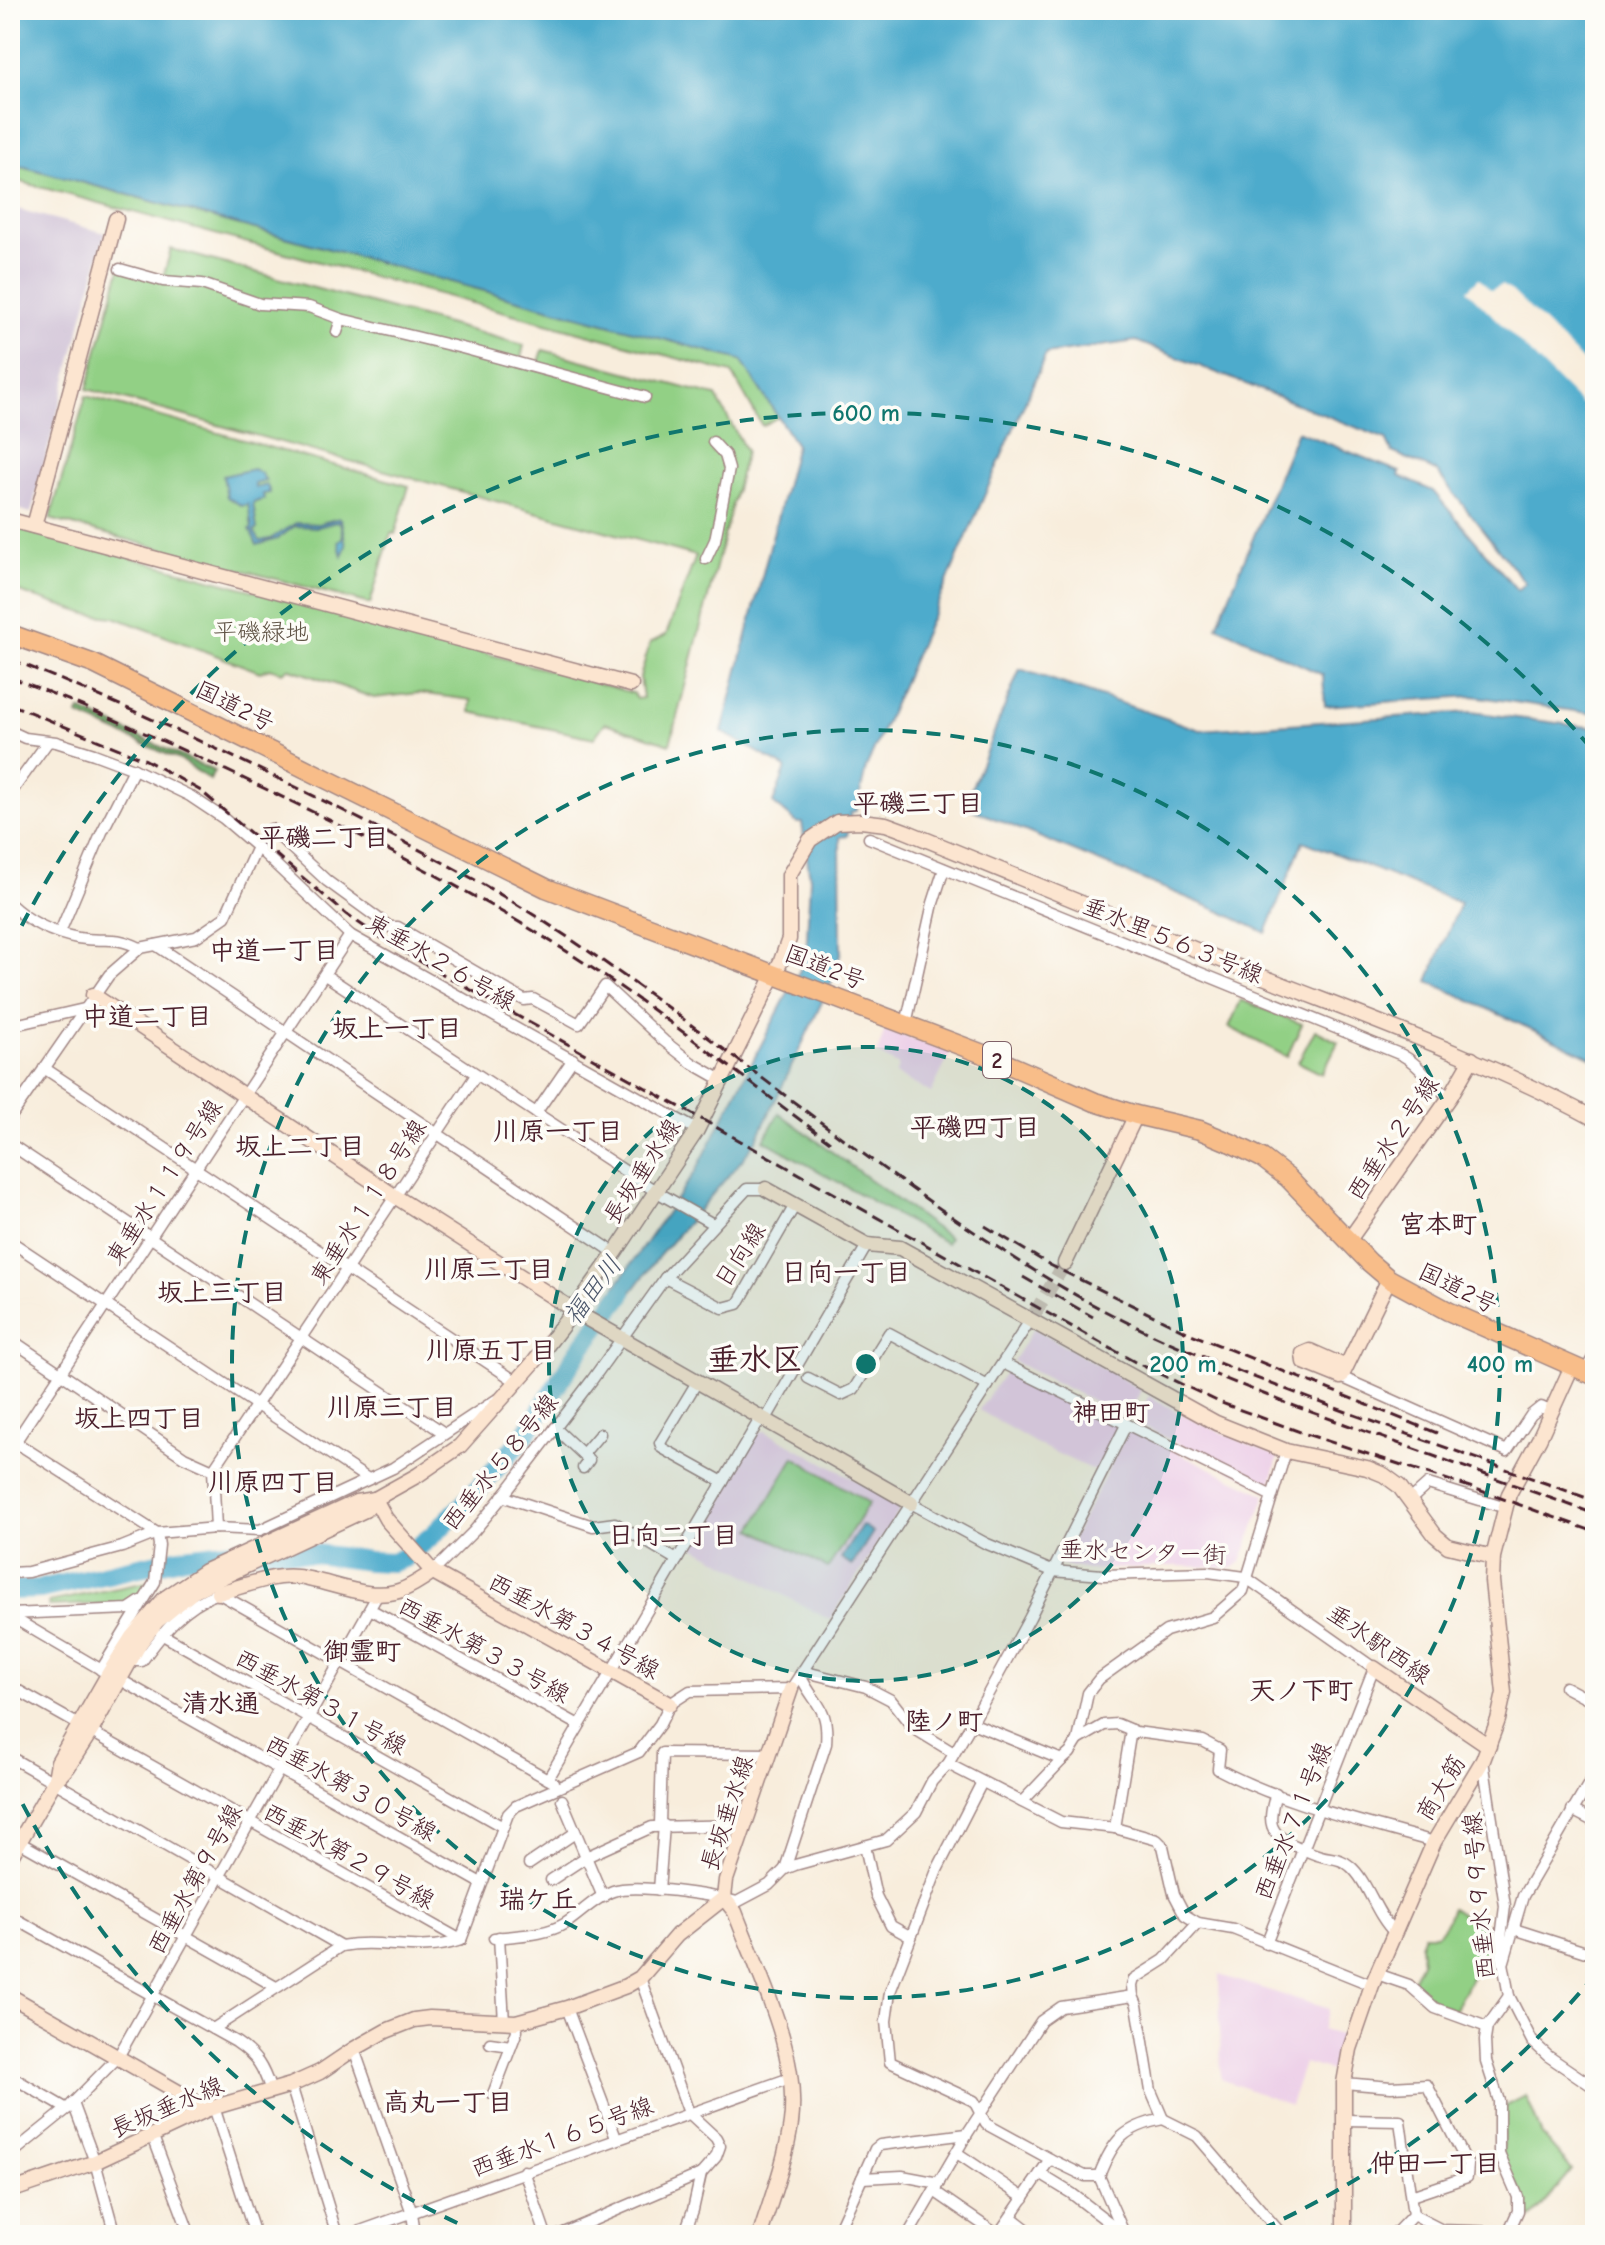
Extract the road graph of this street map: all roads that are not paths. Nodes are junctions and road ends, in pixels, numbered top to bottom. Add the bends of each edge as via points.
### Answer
1 (116, 219) dead end
2 (120, 269) dead end
3 (341, 319) junction
4 (337, 332) dead end
5 (645, 397) dead end
6 (713, 442) dead end
7 (10, 520) edge
8 (34, 526) junction
9 (706, 559) dead end
10 (10, 634) edge
11 (631, 685) dead end
12 (10, 731) edge
13 (47, 743) junction
14 (134, 769) junction
15 (10, 794) edge
16 (869, 838) dead end
17 (257, 847) junction
18 (944, 869) junction
19 (10, 904) edge
20 (60, 932) junction
21 (350, 935) junction
22 (156, 945) junction
23 (140, 948) junction
24 (325, 975) junction
25 (783, 976) junction
26 (93, 995) junction
27 (84, 1009) junction
28 (906, 1024) junction
29 (10, 1026) edge
30 (287, 1033) junction
31 (573, 1059) junction
32 (1472, 1059) junction
33 (44, 1068) junction
34 (476, 1075) junction
35 (722, 1080) junction
36 (245, 1095) junction
37 (1450, 1097) junction
38 (536, 1113) junction
39 (1136, 1115) junction
40 (10, 1118) edge
41 (1595, 1119) edge
42 (697, 1130) junction
43 (438, 1133) junction
44 (10, 1144) edge
45 (197, 1169) junction
46 (766, 1189) joint
47 (662, 1195) junction
48 (396, 1197) junction
49 (795, 1205) junction
50 (713, 1224) junction
51 (152, 1237) junction
52 (1349, 1240) junction
53 (10, 1241) edge
54 (867, 1245) junction
55 (615, 1253) junction
56 (1065, 1263) tunnel mouth
57 (347, 1271) junction
58 (665, 1278) junction
59 (1389, 1279) junction
60 (106, 1306) junction
61 (580, 1314) junction
62 (1033, 1316) junction
63 (617, 1337) junction
64 (302, 1338) junction
65 (10, 1339) edge
66 (1003, 1363) junction
67 (1588, 1365) edge
68 (1343, 1372) joint
69 (61, 1374) junction
70 (808, 1378) dead end
71 (697, 1382) junction
72 (988, 1386) junction
73 (512, 1387) junction
74 (257, 1405) junction
75 (1552, 1412) junction
76 (766, 1419) junction
77 (1126, 1425) junction
78 (555, 1428) junction
79 (444, 1433) junction
80 (600, 1434) dead end
81 (12, 1444) edge
82 (1286, 1451) junction
83 (583, 1454) junction
84 (583, 1468) dead end
85 (213, 1470) junction
86 (368, 1479) junction
87 (723, 1482) junction
88 (502, 1496) junction
89 (1272, 1496) junction
90 (375, 1499) junction
91 (1409, 1501) junction
92 (911, 1503) junction
93 (1506, 1508) junction
94 (216, 1528) junction
95 (158, 1539) junction
96 (1493, 1557) junction
97 (677, 1560) junction
98 (430, 1569) junction
99 (1052, 1571) junction
100 (10, 1573) edge
101 (1245, 1577) junction
102 (190, 1587) junction
103 (218, 1593) junction
104 (378, 1594) junction
105 (146, 1598) junction
106 (370, 1609) junction
107 (10, 1615) edge
108 (161, 1634) junction
109 (129, 1661) junction
110 (340, 1662) junction
111 (1374, 1668) junction
112 (610, 1672) junction
113 (801, 1673) junction
114 (110, 1674) junction
115 (10, 1686) edge
116 (1565, 1687) dead end
117 (791, 1689) junction
118 (1595, 1703) edge
119 (670, 1704) junction
120 (308, 1718) junction
121 (972, 1723) junction
122 (579, 1725) junction
123 (86, 1728) junction
124 (1131, 1730) junction
125 (1078, 1740) junction
126 (1486, 1753) junction
127 (769, 1754) junction
128 (10, 1757) edge
129 (951, 1758) junction
130 (1062, 1760) junction
131 (279, 1771) junction
132 (1595, 1773) edge
133 (548, 1779) junction
134 (54, 1782) junction
135 (982, 1782) junction
136 (559, 1786) junction
137 (1276, 1793) junction
138 (562, 1800) dead end
139 (1022, 1802) junction
140 (1320, 1808) junction
141 (1572, 1810) junction
142 (1595, 1822) edge
143 (249, 1823) junction
144 (662, 1825) junction
145 (745, 1825) junction
146 (503, 1827) junction
147 (1115, 1828) junction
148 (575, 1833) junction
149 (14, 1840) edge
150 (1434, 1842) junction
151 (865, 1846) junction
152 (1302, 1849) junction
153 (586, 1857) junction
154 (10, 1858) edge
155 (529, 1864) dead end
156 (785, 1869) junction
157 (219, 1877) junction
158 (551, 1880) dead end
159 (481, 1883) junction
160 (659, 1890) junction
161 (603, 1897) junction
162 (724, 1898) junction
163 (10, 1916) edge
164 (1198, 1923) junction
165 (1514, 1929) junction
166 (1395, 1933) junction
167 (186, 1935) junction
168 (911, 1937) junction
169 (461, 1940) junction
170 (1266, 1944) junction
171 (341, 1946) junction
172 (1595, 1955) edge
173 (1502, 1965) junction
174 (640, 1978) junction
175 (1375, 1979) junction
176 (276, 1987) junction
177 (153, 1994) junction
178 (10, 1996) edge
179 (1133, 1996) junction
180 (1509, 1996) junction
181 (567, 2008) junction
182 (510, 2022) junction
183 (1487, 2027) junction
184 (213, 2029) junction
185 (490, 2043) dead end
186 (511, 2046) junction
187 (354, 2049) junction
188 (118, 2057) junction
189 (10, 2076) edge
190 (790, 2078) junction
191 (1344, 2083) junction
192 (291, 2085) junction
193 (1595, 2088) edge
194 (271, 2091) junction
195 (493, 2094) dead end
196 (70, 2106) junction
197 (211, 2108) junction
198 (981, 2112) junction
199 (689, 2113) junction
200 (1163, 2119) junction
201 (1344, 2120) junction
202 (152, 2134) junction
203 (967, 2134) junction
204 (616, 2138) junction
205 (957, 2153) junction
206 (10, 2155) edge
207 (1050, 2159) junction
208 (95, 2162) junction
209 (524, 2171) junction
210 (701, 2174) junction
211 (1040, 2174) junction
212 (1099, 2176) junction
213 (862, 2178) junction
214 (936, 2187) junction
215 (10, 2191) edge
216 (1411, 2196) junction
217 (1024, 2198) junction
218 (412, 2213) junction
219 (1413, 2215) junction
220 (1011, 2217) junction
221 (1280, 2233) edge
222 (1125, 2234) edge
223 (1502, 2234) edge
224 (115, 2235) edge
225 (190, 2235) edge
226 (255, 2235) edge
227 (337, 2235) edge
228 (349, 2235) edge
229 (415, 2235) edge
230 (546, 2235) edge
231 (559, 2235) edge
232 (684, 2235) edge
233 (760, 2235) edge
234 (836, 2235) edge
235 (908, 2235) edge
236 (998, 2235) edge
237 (1034, 2235) edge
238 (1344, 2235) edge
239 (1394, 2235) edge

1 - 8 street
2 - 3 street via 163,281 202,284 260,304 309,307
3 - 4 street
3 - 5 street
6 - 9 street via 729,469 715,540
7 - 8 street
8 - 11 street
10 - 25 highway, 国道2号 / 2 via 94,664 546,888
12 - 13 street, 東垂水２６号線
13 - 14 street, 東垂水２６号線
13 - 15 street
14 - 17 street, 東垂水２６号線 via 190,796
14 - 20 street
16 - 18 street, 垂水里５６３号線
17 - 21 street, 東垂水２６号線
17 - 22 street via 225,917 196,937
17 - 35 street via 271,829 327,881 390,927 579,1024 605,986 664,1041
18 - 28 street
18 - 37 street, 垂水里５６３号線 via 1402,1055
19 - 20 street via 28,920
20 - 23 street via 76,938 121,939
21 - 24 street, 東垂水１１９号線
21 - 31 street, 東垂水２６号線
22 - 23 street
22 - 30 street
23 - 26 street
24 - 30 street, 東垂水１１９号線
24 - 34 street
25 - 28 highway, 国道2号 / 2
25 - 32 street, 長坂垂水線 via 789,875 798,857 810,840 837,822 886,824
25 - 35 street, 長坂垂水線
26 - 27 street
26 - 36 street
27 - 29 street
27 - 33 street
28 - 39 highway, 国道2号 / 2
30 - 36 street, 東垂水１１９号線
30 - 43 street
31 - 38 street
31 - 42 street, 東垂水２６号線
32 - 37 street, 西垂水２号線
32 - 41 street, 長坂垂水線
33 - 40 street
33 - 45 street
34 - 38 street
34 - 43 street, 東垂水１１８号線
35 - 42 street, 長坂垂水線
36 - 45 street, 東垂水１１９号線
36 - 48 street
37 - 52 street, 西垂水２号線
38 - 47 street
39 - 52 highway, 国道2号 / 2 via 1200,1130 1262,1158
39 - 56 street
42 - 47 street, 長坂垂水線
43 - 48 street, 東垂水１１８号線
43 - 55 street
44 - 51 street
45 - 51 street, 東垂水１１９号線
45 - 57 street
46 - 49 street
46 - 50 street, 西垂水５８号線 via 747,1189
47 - 50 street
47 - 55 street, 長坂垂水線
48 - 57 street, 東垂水１１８号線
48 - 61 street
49 - 54 street
49 - 58 street, 日向線 via 738,1304 723,1308
50 - 58 street, 西垂水５８号線
51 - 60 street, 東垂水１１９号線
51 - 64 street
52 - 59 highway, 国道2号 / 2
53 - 60 street
54 - 62 street via 900,1248
54 - 76 street
55 - 61 street, 長坂垂水線
57 - 64 street, 東垂水１１８号線
57 - 73 street
58 - 63 street, 西垂水５８号線
59 - 67 highway, 国道2号 / 2 via 1448,1311
59 - 68 street
60 - 69 street, 東垂水１１９号線
60 - 74 street
61 - 63 street
61 - 73 street, 長坂垂水線
62 - 66 street, 長坂垂水線
62 - 82 street via 1216,1423
63 - 71 street
63 - 78 street, 西垂水５８号線
64 - 74 street, 東垂水１１８号線
64 - 79 street
65 - 69 street
66 - 72 street, 長坂垂水線
66 - 77 street
67 - 75 street, 商大筋
68 - 75 street via 1507,1451 1531,1415 1541,1407
69 - 81 street, 東垂水１１９号線
69 - 85 street via 184,1457
70 - 72 street via 841,1395 854,1389 889,1333
71 - 76 street
71 - 87 street via 660,1443
72 - 92 street, 長坂垂水線
73 - 79 street
73 - 90 street, 長坂垂水線 via 460,1446
74 - 85 street, 東垂水１１８号線
74 - 86 street
75 - 93 street, 商大筋
76 - 87 street via 757,1424
76 - 92 street
77 - 89 street
77 - 99 street
78 - 83 street
78 - 88 street, 西垂水５８号線
79 - 86 street
80 - 83 street
81 - 95 street
82 - 89 street
82 - 91 street via 1367,1468 1399,1486
83 - 84 street via 589,1460
85 - 94 street
86 - 94 street via 260,1530
87 - 97 street
88 - 97 street via 593,1526 615,1523
88 - 98 street, 西垂水５８号線 via 474,1531
89 - 101 street
90 - 98 street, 西垂水第３４号線
90 - 102 street, 長坂垂水線 via 356,1502
91 - 93 street via 1428,1484
91 - 96 street via 1448,1546
92 - 99 street, 垂水センター街
92 - 113 street, 長坂垂水線
93 - 96 street, 商大筋
94 - 95 street
95 - 100 street
95 - 105 street via 155,1582
96 - 126 street, 商大筋 via 1504,1693
97 - 112 street
98 - 104 street via 409,1587
98 - 112 street, 西垂水第３４号線
99 - 101 street, 垂水センター街
99 - 121 street
101 - 111 street, 垂水駅西線
101 - 125 street via 1243,1591 1213,1617 1166,1631 1099,1679 1088,1693
102 - 109 street, 長坂垂水線
102 - 114 street, 長坂垂水線 via 150,1614
103 - 104 street via 297,1577
103 - 108 street via 194,1604
103 - 110 street
104 - 106 street, 西垂水第９号線
105 - 107 street via 129,1609
105 - 114 street
106 - 110 street, 西垂水第９号線
106 - 122 street, 西垂水第３３号線
107 - 114 street, 西垂水第３０号線
108 - 109 street via 142,1661
108 - 120 street, 西垂水第３１号線
109 - 114 street, 長坂垂水線
110 - 120 street, 西垂水第９号線
110 - 133 street
111 - 126 street, 垂水駅西線
111 - 140 street, 西垂水７１号線
112 - 119 street, 西垂水第３４号線
112 - 122 street
113 - 117 street, 長坂垂水線
113 - 129 street via 866,1687 891,1700 913,1728
113 - 156 street via 828,1725
114 - 123 street, 長坂垂水線
114 - 131 street, 西垂水第３０号線
115 - 123 street, 西垂水第２９号線
116 - 118 street
117 - 119 street, 西垂水第３４号線 via 690,1691
117 - 127 street, 長坂垂水線
119 - 136 street via 639,1752
120 - 131 street, 西垂水第９号線
120 - 146 street, 西垂水第３１号線
121 - 129 street
121 - 130 street
122 - 133 street
123 - 134 street, 長坂垂水線 via 58,1762
123 - 143 street, 西垂水第２９号線
124 - 125 street via 1104,1725
124 - 137 street via 1210,1744 1221,1754 1218,1769
124 - 147 street
125 - 130 street
126 - 150 street, 商大筋
126 - 173 street, 西垂水９９号線 via 1505,1906
127 - 144 street via 662,1753
127 - 145 street, 長坂垂水線
128 - 134 street
129 - 135 street
129 - 151 street via 916,1812 886,1840
130 - 139 street
131 - 143 street, 西垂水第９号線
131 - 159 street, 西垂水第３０号線
132 - 141 street
133 - 136 street
134 - 149 street, 長坂垂水線
134 - 157 street
135 - 139 street
135 - 168 street via 937,1870
136 - 146 street via 516,1806
137 - 140 street
137 - 152 street via 1272,1830
138 - 148 street
139 - 147 street via 1061,1822
140 - 150 street
140 - 152 street, 西垂水７１号線
141 - 142 street
141 - 165 street via 1523,1896
143 - 157 street, 西垂水第９号線
143 - 169 street, 西垂水第２９号線
144 - 145 street
144 - 153 street
144 - 160 street
145 - 162 street, 長坂垂水線
146 - 159 street
147 - 164 street via 1163,1846 1174,1894 1185,1915
148 - 153 street
148 - 155 street
149 - 154 street, 長坂垂水線
149 - 167 street
150 - 166 street, 商大筋
151 - 156 street
151 - 168 street via 876,1896 891,1926
152 - 166 street via 1352,1867
152 - 170 street, 西垂水７１号線
153 - 158 street
153 - 161 street
156 - 162 street via 769,1885 737,1902
157 - 167 street, 西垂水第９号線
157 - 171 street
159 - 169 street
160 - 161 street via 614,1890
160 - 162 street
161 - 182 street via 543,1934 496,1937
162 - 174 street, 長坂垂水線 via 677,1935
162 - 190 street via 735,1912 786,2048
163 - 177 street
164 - 170 street via 1233,1929
164 - 179 street via 1164,1960 1134,1979
165 - 172 street
165 - 173 street
166 - 175 street, 商大筋
167 - 176 street
167 - 177 street, 西垂水第９号線
168 - 198 street via 890,1992 890,2062 974,2101
169 - 171 street via 430,1948
170 - 175 street
171 - 176 street
173 - 180 street, 西垂水９９号線
174 - 181 street, 長坂垂水線
174 - 199 street
175 - 183 street via 1409,1985 1435,2008
175 - 191 street, 商大筋
176 - 184 street
177 - 184 street
177 - 188 street, 西垂水第９号線
178 - 188 street
179 - 198 street via 1061,2007 1041,2021
179 - 200 street via 1151,2091
180 - 183 street
180 - 193 street, 西垂水９９号線 via 1532,2041
181 - 182 street, 長坂垂水線
181 - 204 street
182 - 186 street via 517,2031
182 - 187 street, 長坂垂水線 via 414,2020
183 - 223 street via 1486,2061 1499,2101 1499,2153 1518,2197 1518,2211
184 - 194 street via 253,2054
185 - 186 street
186 - 195 street
187 - 192 street, 長坂垂水線
187 - 218 street
188 - 196 street, 西垂水第９号線
188 - 197 street
189 - 196 street
190 - 199 street, 西垂水１６５号線
190 - 233 street via 791,2121
191 - 201 street, 商大筋
191 - 216 street via 1427,2085 1468,2165 1467,2177
192 - 194 street, 長坂垂水線
192 - 227 street
194 - 197 street, 長坂垂水線
196 - 206 street, 西垂水第９号線
196 - 208 street
197 - 202 street, 長坂垂水線
197 - 226 street
198 - 203 street
198 - 207 street via 986,2124
199 - 204 street, 西垂水１６５号線
199 - 210 street via 720,2146
200 - 212 street via 1123,2134 1112,2144
200 - 221 street via 1197,2136
201 - 216 street via 1400,2121
201 - 238 street, 商大筋
202 - 208 street, 長坂垂水線
202 - 225 street
203 - 205 street
203 - 213 street via 880,2145
204 - 209 street, 西垂水１６５号線
205 - 214 street
205 - 217 street
207 - 211 street
207 - 212 street via 1085,2176
208 - 215 street, 長坂垂水線
208 - 224 street
209 - 218 street, 西垂水１６５号線
209 - 230 street
210 - 231 street
210 - 232 street
211 - 217 street
211 - 222 street
212 - 222 street
213 - 214 street via 902,2176
213 - 234 street
214 - 235 street
214 - 236 street
216 - 219 street
217 - 220 street
218 - 228 street, 西垂水１６５号線
218 - 229 street
219 - 223 street via 1442,2230
219 - 239 street
220 - 236 street
220 - 237 street

